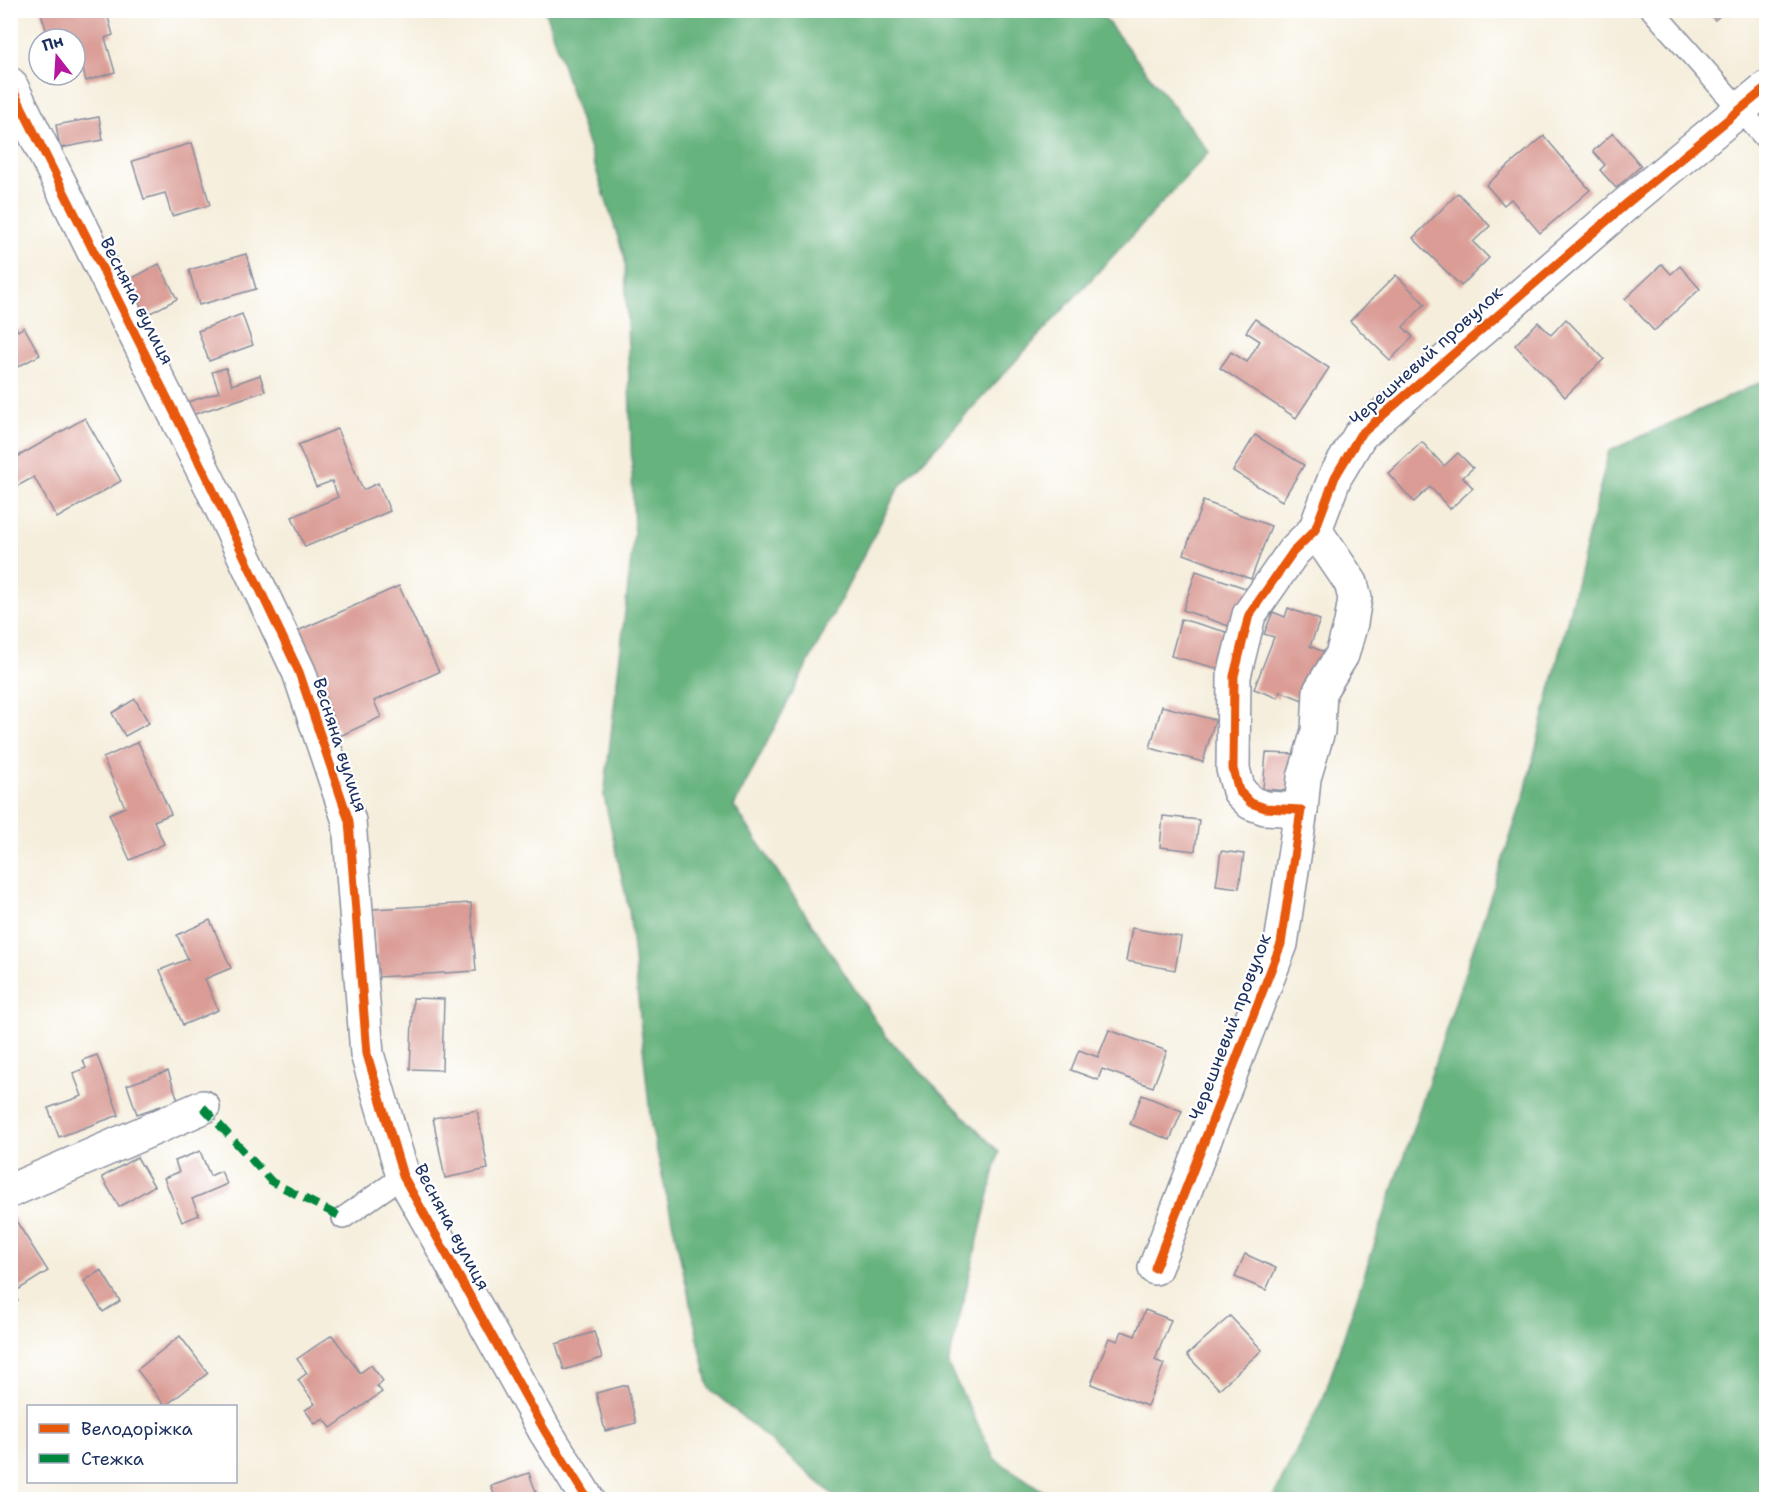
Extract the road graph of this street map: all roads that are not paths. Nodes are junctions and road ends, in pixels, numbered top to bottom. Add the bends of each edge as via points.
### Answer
1 (1652, 10) edge
2 (10, 84) edge
3 (1767, 88) edge
4 (1741, 110) junction
5 (1767, 139) edge
6 (1315, 530) junction
7 (1301, 810) junction
8 (203, 1107) dead end
9 (403, 1176) junction
10 (10, 1191) edge
11 (344, 1218) dead end
12 (1155, 1269) dead end
13 (545, 1431) junction
14 (559, 1500) edge
15 (588, 1500) edge

1 - 4 lane
2 - 9 street, Весняна вулиця via 210,484 298,672 349,821 367,1053
3 - 4 street, Черешневий провулок
4 - 5 lane
4 - 6 street, Черешневий провулок via 1360,435 1335,477
6 - 7 street, Черешневий провулок via 1344,571 1354,598 1342,655 1320,691 1318,731 1304,778
6 - 7 street, Черешневий провулок via 1293,552 1250,615 1234,676 1233,769 1239,791 1251,803 1265,808
7 - 12 street, Черешневий провулок via 1281,944
8 - 10 street
9 - 11 lane
9 - 13 street, Весняна вулиця
13 - 14 street
13 - 15 street, Весняна вулиця

